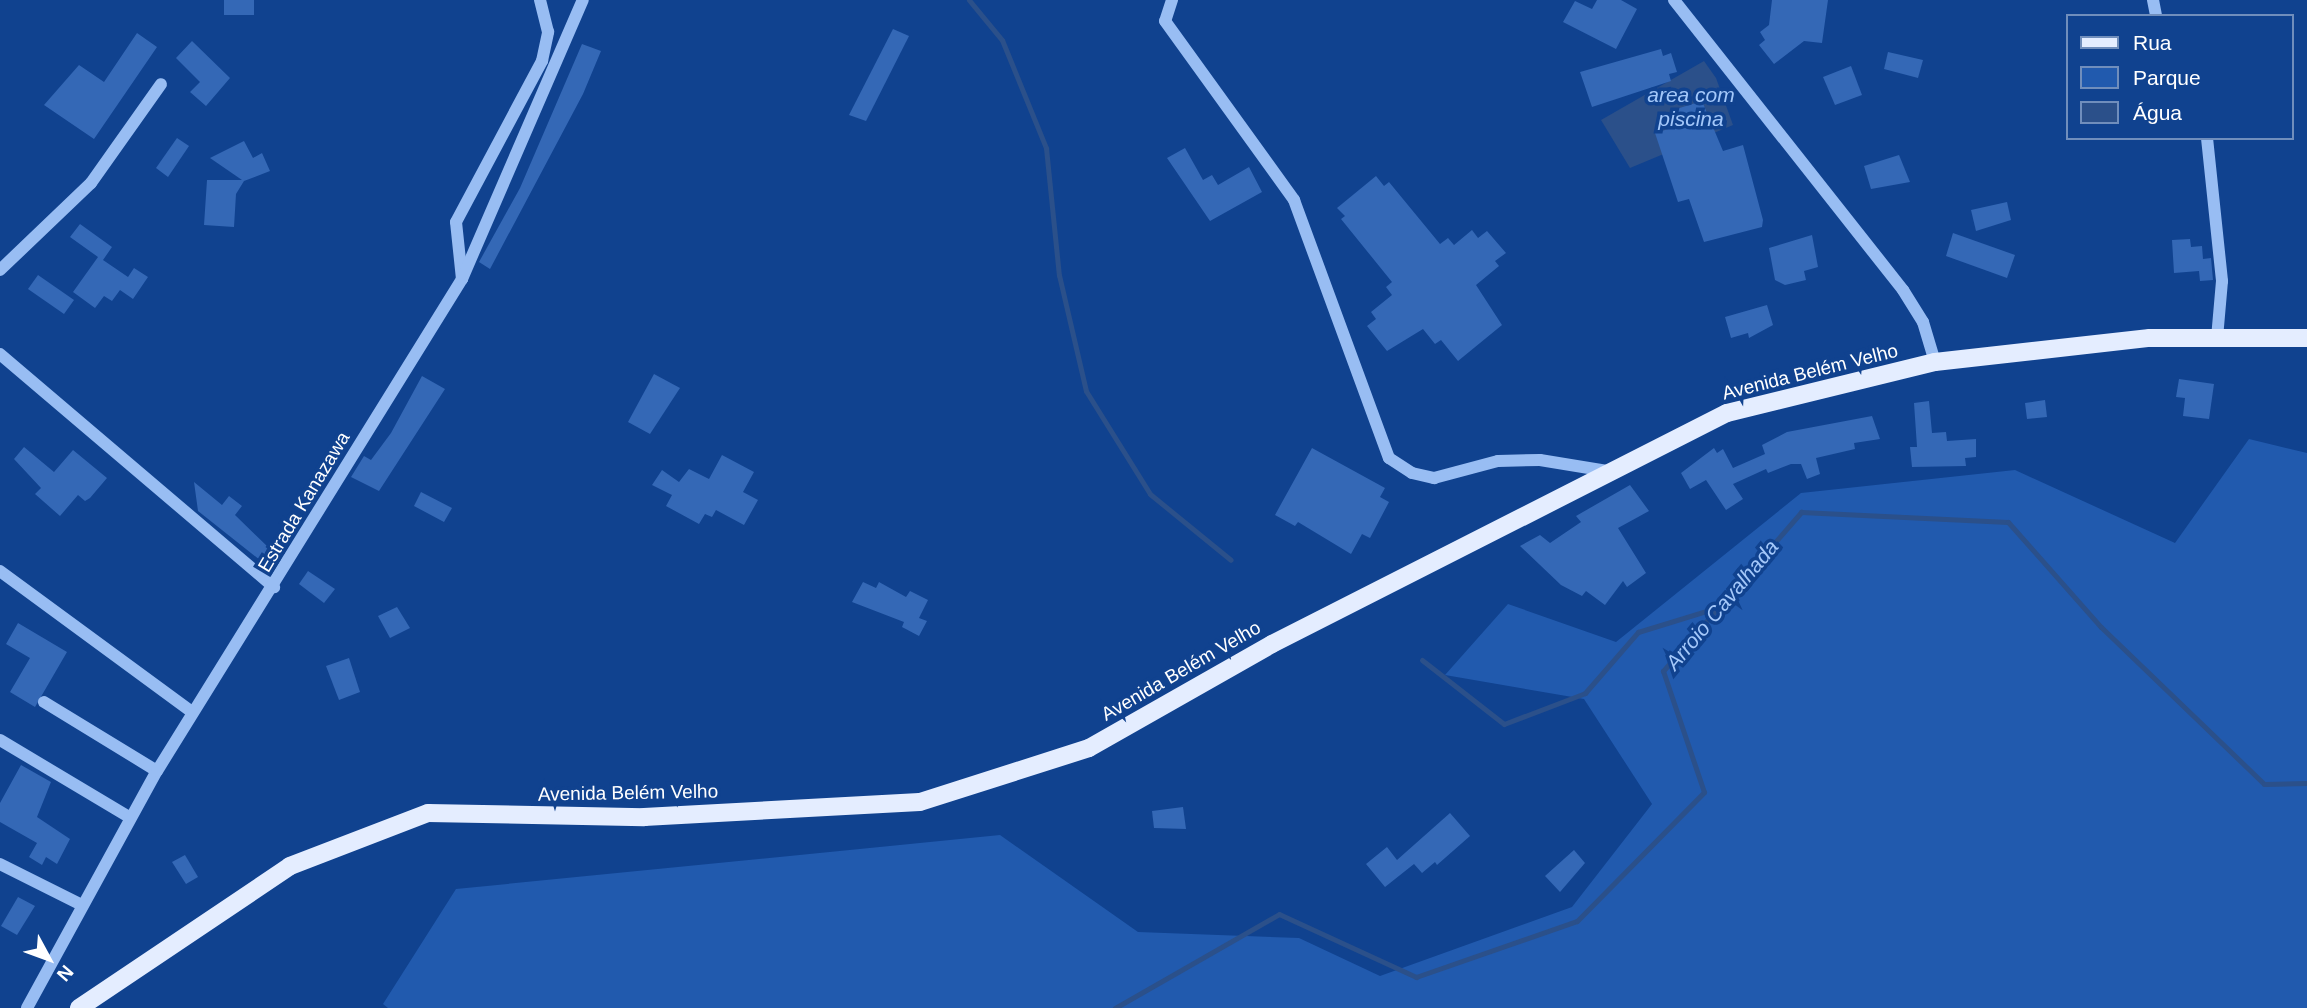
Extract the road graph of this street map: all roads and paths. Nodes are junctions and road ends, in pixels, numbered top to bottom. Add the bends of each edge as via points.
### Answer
1 (540, 0) edge
2 (583, 0) edge
3 (1172, 0) edge
4 (1674, 0) edge
5 (161, 84) dead end
6 (2207, 140) edge
7 (0, 270) edge
8 (462, 279) junction
9 (2217, 338) junction
10 (2307, 338) edge
11 (0, 354) edge
12 (1935, 362) junction
13 (1607, 471) junction
14 (0, 571) edge
15 (274, 587) junction
16 (44, 702) dead end
17 (192, 712) junction
18 (0, 740) edge
19 (156, 771) junction
20 (129, 817) junction
21 (0, 864) edge
22 (80, 904) junction
23 (27, 1008) edge
24 (79, 1008) edge

1 - 8 street via 548,32 542,61 456,222
2 - 8 street, Estrada Kanazawa
3 - 13 street via 1165,21 1294,200 1389,458 1412,473 1434,478 1498,461 1540,460
4 - 12 street via 1903,290 1923,321
5 - 7 street via 90,183
6 - 9 street via 2222,281
8 - 15 street, Estrada Kanazawa
9 - 10 main road, Avenida Belém Velho
9 - 12 main road, Avenida Belém Velho via 2150,338
11 - 15 street
12 - 13 main road, Avenida Belém Velho via 1727,413
13 - 24 main road, Avenida Belém Velho via 1272,644 1089,748 920,802 644,817 428,813 290,866
14 - 17 street
15 - 17 street, Estrada Kanazawa
16 - 19 street
17 - 19 street, Estrada Kanazawa
18 - 20 street
19 - 20 street, Estrada Kanazawa
20 - 22 street, Estrada Kanazawa
21 - 22 street
22 - 23 street, Estrada Kanazawa

